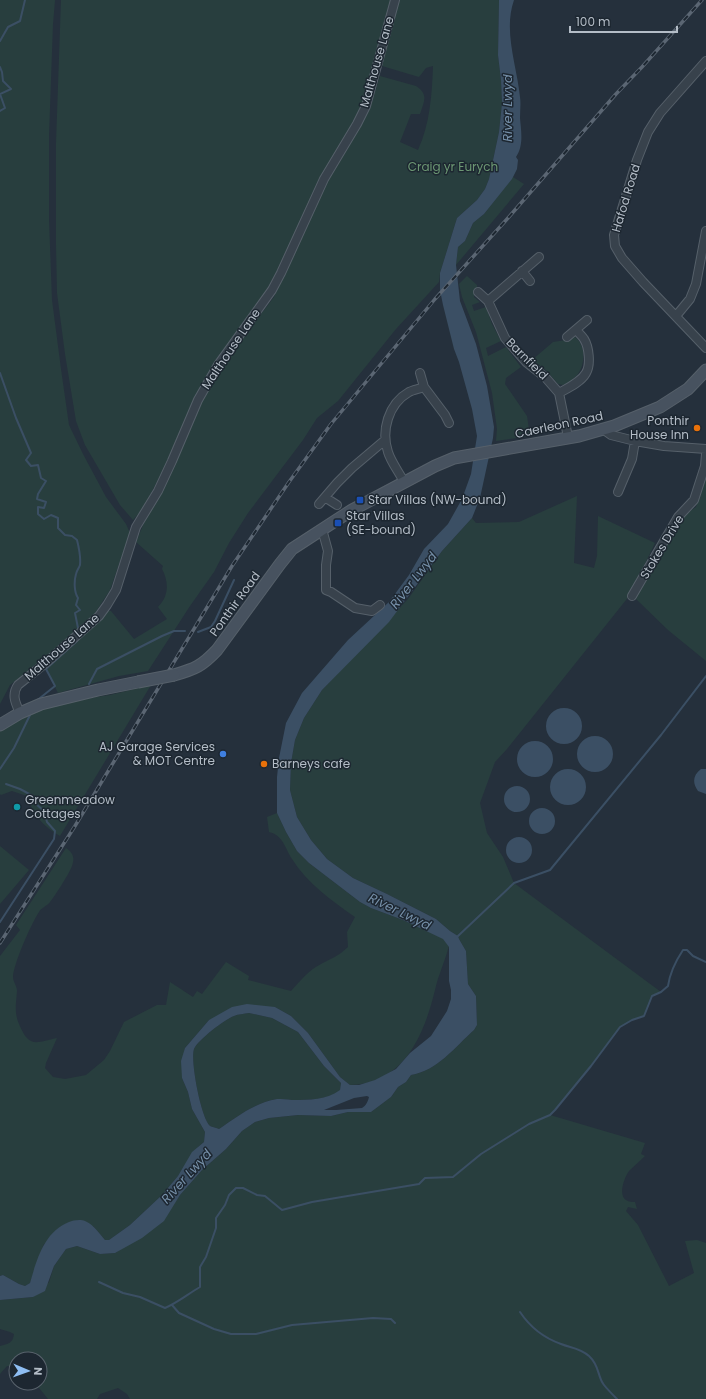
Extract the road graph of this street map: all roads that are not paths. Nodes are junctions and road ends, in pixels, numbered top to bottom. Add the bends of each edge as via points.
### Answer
1 (395, 0) edge
2 (706, 61) edge
3 (706, 230) edge
4 (539, 257) dead end
5 (522, 271) junction
6 (530, 281) dead end
7 (478, 292) dead end
8 (488, 301) junction
9 (676, 316) junction
10 (588, 320) dead end
11 (576, 330) junction
12 (568, 337) dead end
13 (706, 348) edge
14 (706, 370) edge
15 (420, 373) dead end
16 (424, 388) junction
17 (559, 393) junction
18 (452, 410) dead end
19 (444, 413) junction
20 (449, 423) dead end
21 (604, 430) junction
22 (568, 437) junction
23 (385, 440) junction
24 (635, 441) junction
25 (706, 449) edge
26 (706, 454) edge
27 (472, 455) joint
28 (404, 482) junction
29 (618, 492) dead end
30 (326, 498) junction
31 (320, 504) dead end
32 (337, 505) dead end
33 (322, 529) junction
34 (632, 596) dead end
35 (380, 605) dead end
36 (20, 713) junction
37 (0, 725) edge

1 - 36 street, Malthouse Lane via 366,106 324,179 272,290 218,365 198,400 158,491 136,527 116,590 99,616 18,685 15,690 15,702
2 - 9 street, Hafod Road via 660,113 648,132 614,235 615,246 622,258
3 - 9 street via 696,284 690,299
4 - 5 street
5 - 6 street
5 - 8 street
7 - 8 street, Barnfield
8 - 17 street, Barnfield via 505,338
9 - 13 street, Hafod Road
10 - 11 street
11 - 12 street
11 - 17 street via 585,340 588,352 587,373
14 - 21 main road, Caerleon Road via 688,389 660,406
15 - 16 street
16 - 19 street
16 - 23 street via 409,392 391,411 386,424
17 - 22 street, Barnfield
18 - 19 street
19 - 20 street
21 - 22 main road, Caerleon Road
21 - 24 street via 611,435
22 - 27 main road, Caerleon Road
23 - 28 street via 388,453
23 - 30 street via 352,468
24 - 25 street
24 - 29 street via 632,459
26 - 34 street, Stokes Drive via 705,466 694,500 678,518
27 - 28 main road, Ponthir Road via 454,458
28 - 33 main road, Ponthir Road
30 - 31 street
30 - 32 street
33 - 35 street via 328,551 326,590 355,608 372,611
33 - 36 main road, Ponthir Road, bridge via 292,549 206,662 174,675 41,704
36 - 37 main road, Ponthir Road

